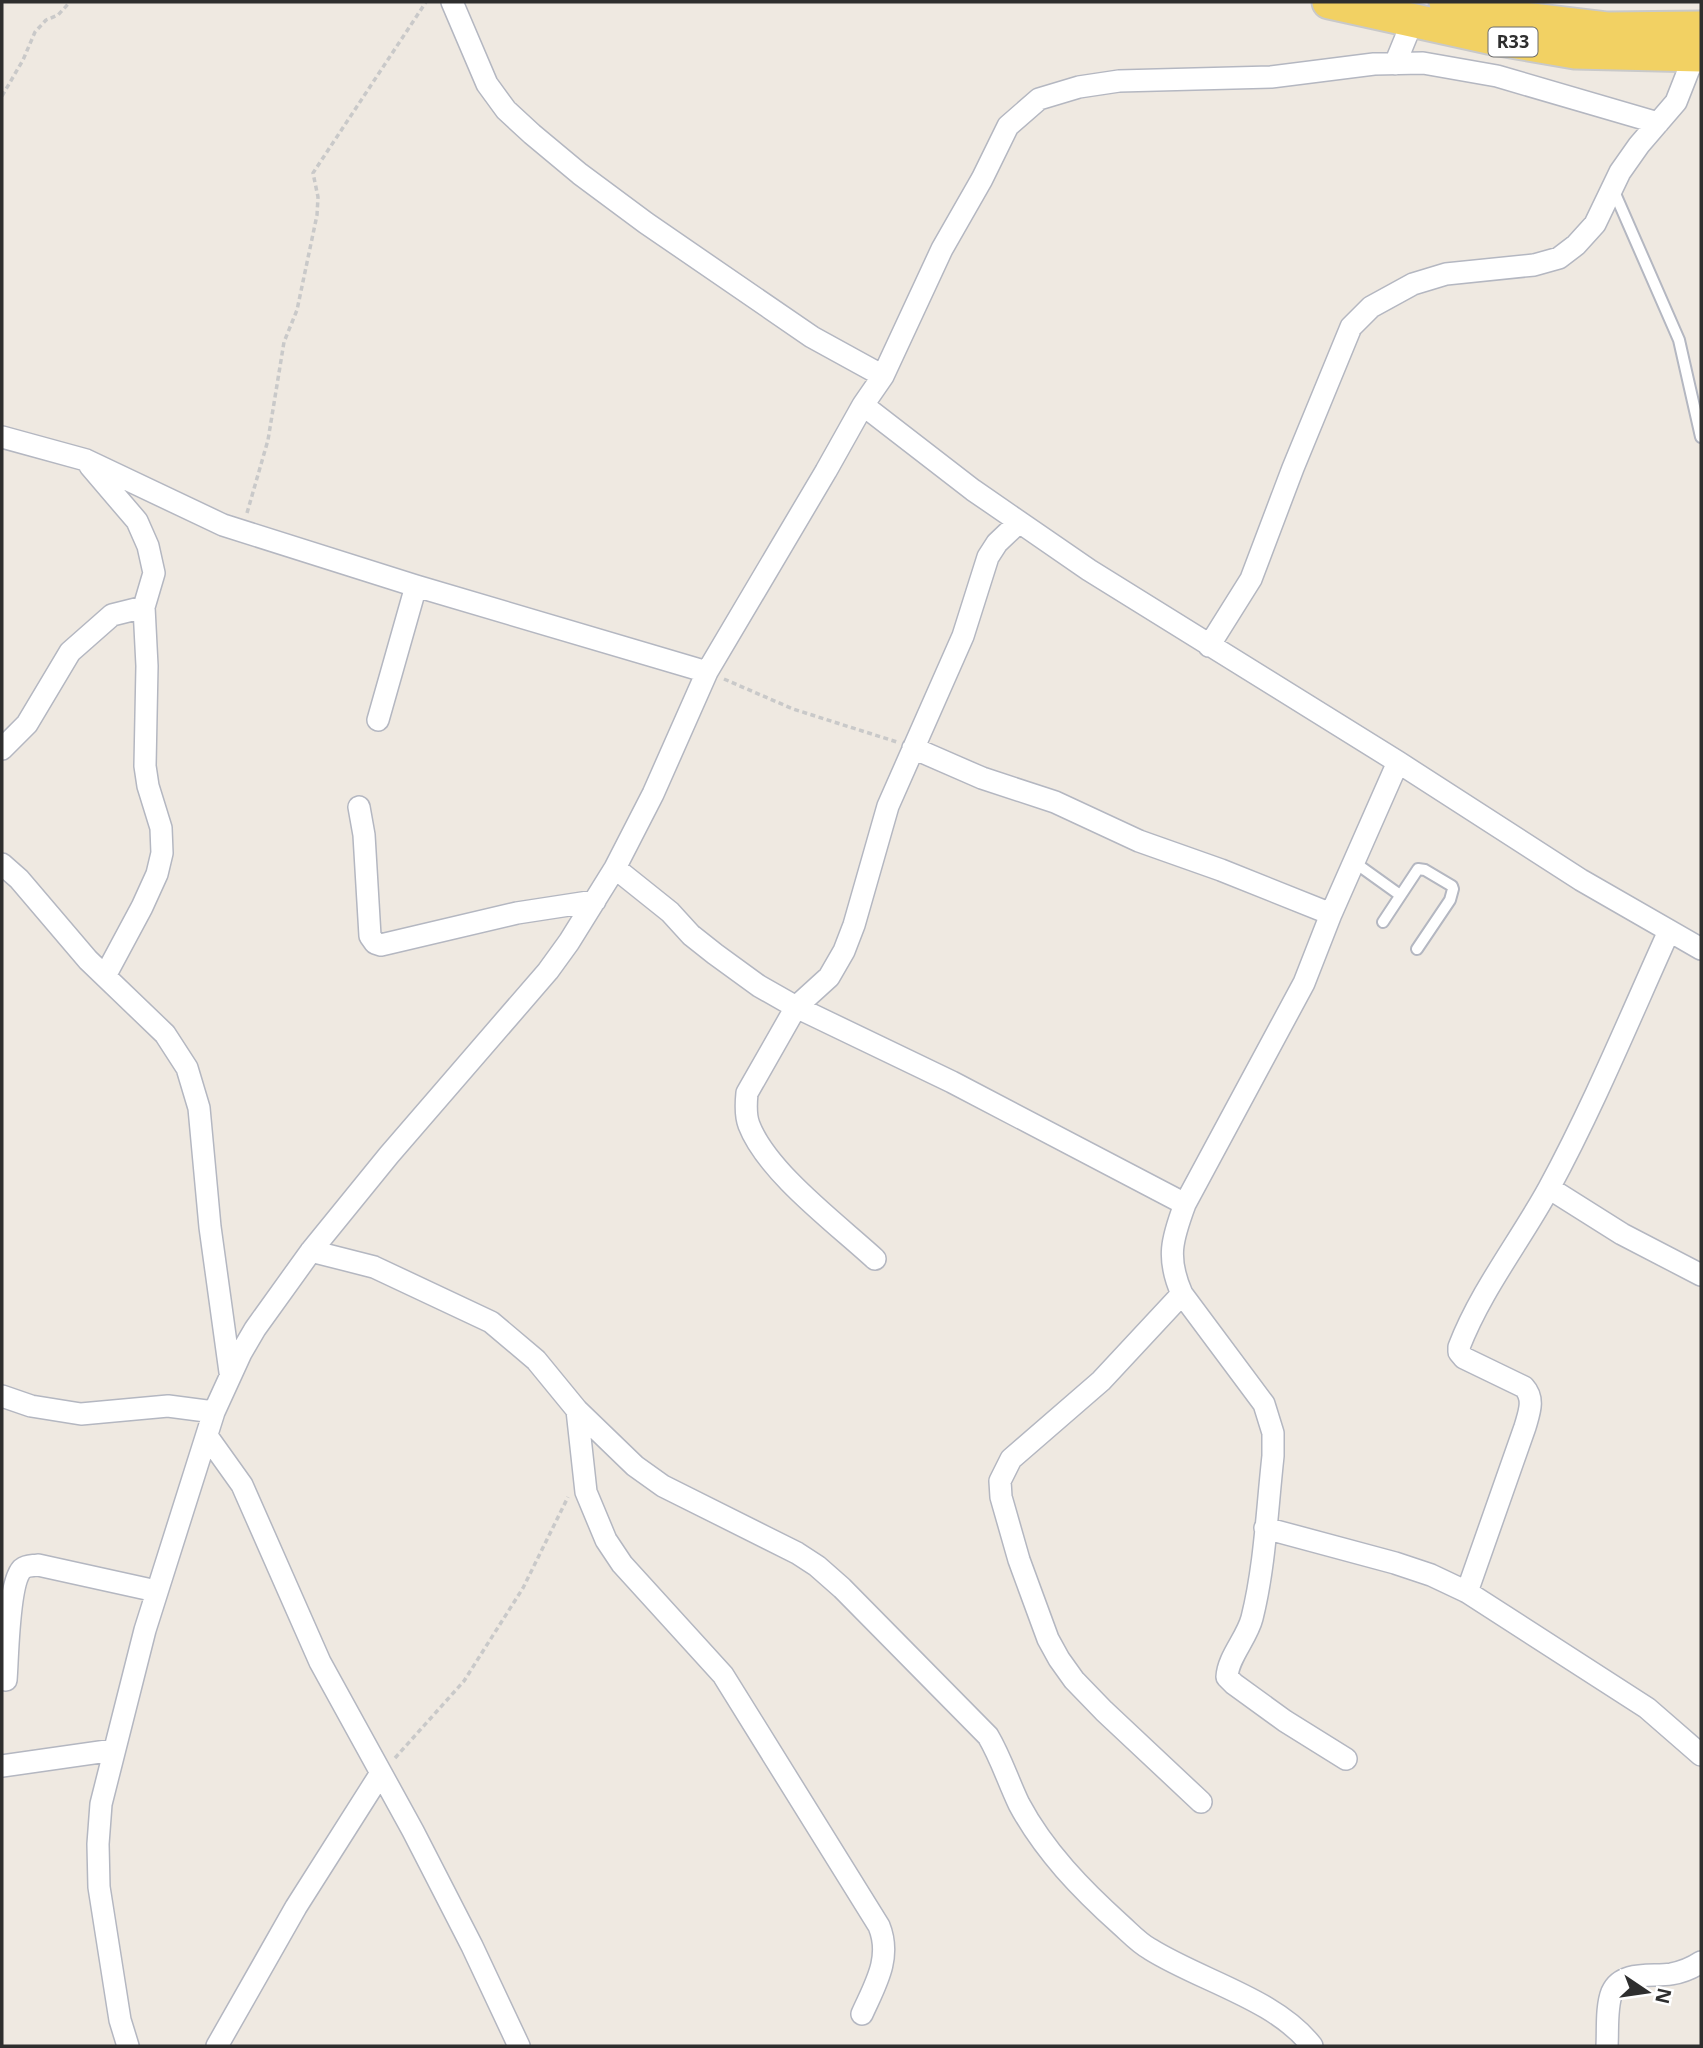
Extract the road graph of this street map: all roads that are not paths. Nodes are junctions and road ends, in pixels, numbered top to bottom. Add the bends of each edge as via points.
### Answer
1 (452, 2) edge
2 (1329, 2) edge
3 (1446, 2) edge
4 (1413, 20) junction
5 (1698, 42) edge
6 (1395, 64) junction
7 (1658, 123) junction
8 (1612, 187) junction
9 (883, 376) junction
10 (863, 405) junction
11 (1701, 437) edge
12 (2, 438) edge
13 (86, 460) junction
14 (1018, 523) junction
15 (416, 586) junction
16 (144, 607) junction
17 (1209, 646) junction
18 (707, 672) junction
19 (378, 720) dead end
20 (912, 748) junction
21 (2, 749) edge
22 (1398, 762) junction
23 (359, 807) dead end
24 (1354, 862) junction
25 (2, 864) edge
26 (615, 868) junction
27 (1401, 895) junction
28 (595, 901) junction
29 (1331, 914) junction
30 (1383, 922) dead end
31 (1669, 931) junction
32 (1417, 949) dead end
33 (1701, 949) edge
34 (105, 976) junction
35 (796, 1007) junction
36 (1549, 1188) junction
37 (1185, 1204) junction
38 (311, 1251) junction
39 (876, 1259) dead end
40 (1701, 1275) edge
41 (1182, 1294) junction
42 (230, 1375) junction
43 (2, 1396) edge
44 (577, 1410) junction
45 (214, 1412) junction
46 (207, 1436) junction
47 (1265, 1528) junction
48 (156, 1591) junction
49 (1467, 1592) junction
50 (6, 1680) dead end
51 (114, 1750) junction
52 (1701, 1755) edge
53 (1346, 1759) dead end
54 (2, 1766) edge
55 (381, 1773) junction
56 (1201, 1802) dead end
57 (1701, 1962) edge
58 (862, 2014) dead end
59 (128, 2046) edge
60 (217, 2046) edge
61 (519, 2046) edge
62 (1312, 2046) edge
63 (1607, 2046) edge

1 - 9 street via 487,84 532,134 646,223 812,337
2 - 4 main road, R33
3 - 5 main road, R33 via 1523,19
4 - 5 main road, R33 via 1575,52
4 - 6 street
5 - 7 street via 1676,102
6 - 7 street via 1423,63 1497,76
6 - 9 street via 1271,77 1119,81 1039,99 1008,126 942,249
7 - 8 street
8 - 11 lane via 1679,340
8 - 17 street via 1595,225 1559,258 1446,274 1413,284 1371,307 1351,327 1251,579
9 - 10 street
10 - 14 street
10 - 18 street
12 - 13 street
13 - 15 street via 242,531
13 - 16 street via 137,521 148,546 154,573
14 - 17 street
14 - 20 street via 988,557 963,636
15 - 18 street
15 - 19 street
16 - 21 street via 112,615 70,652 27,724
16 - 34 street via 145,766 161,828 162,853 142,907
17 - 22 street
18 - 26 street
20 - 29 street
20 - 35 street via 888,806 844,951 829,977
22 - 24 street
22 - 31 street
23 - 28 street via 370,936 375,943
24 - 27 lane
24 - 29 street
25 - 34 street
26 - 28 street
26 - 35 street via 715,954
27 - 30 lane
27 - 32 lane via 1420,868 1453,889
28 - 38 street via 548,971
29 - 37 street via 1304,983
31 - 33 street
31 - 36 street via 1608,1072
34 - 42 street via 165,1034 187,1068 199,1108
35 - 37 street via 952,1082
35 - 39 street via 747,1093 749,1126 774,1165
36 - 40 street via 1622,1234
36 - 49 street via 1459,1347 1464,1357 1524,1387 1531,1401
37 - 41 street via 1171,1255 1173,1275
38 - 42 street via 255,1329
38 - 44 street via 374,1267 491,1322 536,1360
41 - 47 street via 1252,1386 1270,1420 1273,1456
41 - 56 street via 1101,1381 1011,1459 1000,1481 1018,1560 1059,1659 1104,1711
42 - 45 street
43 - 45 street via 81,1414 168,1406
44 - 58 street via 586,1492 606,1540 622,1564 723,1675 879,1926 885,1941 883,1959
44 - 62 street via 635,1466 663,1486 797,1553 834,1581 988,1736 1031,1825 1052,1855 1108,1914 1147,1948 1294,2025
45 - 46 street
46 - 48 street
46 - 55 street via 242,1485 320,1662
47 - 49 street via 1395,1563
47 - 53 street via 1252,1619 1227,1677
48 - 50 street via 26,1566 12,1597
48 - 51 street
49 - 52 street via 1647,1708
51 - 54 street
51 - 59 street via 101,1804 99,1887
55 - 60 street via 296,1907
55 - 61 street via 467,1934
57 - 63 street via 1672,1974 1633,1976 1616,1985 1611,1994

